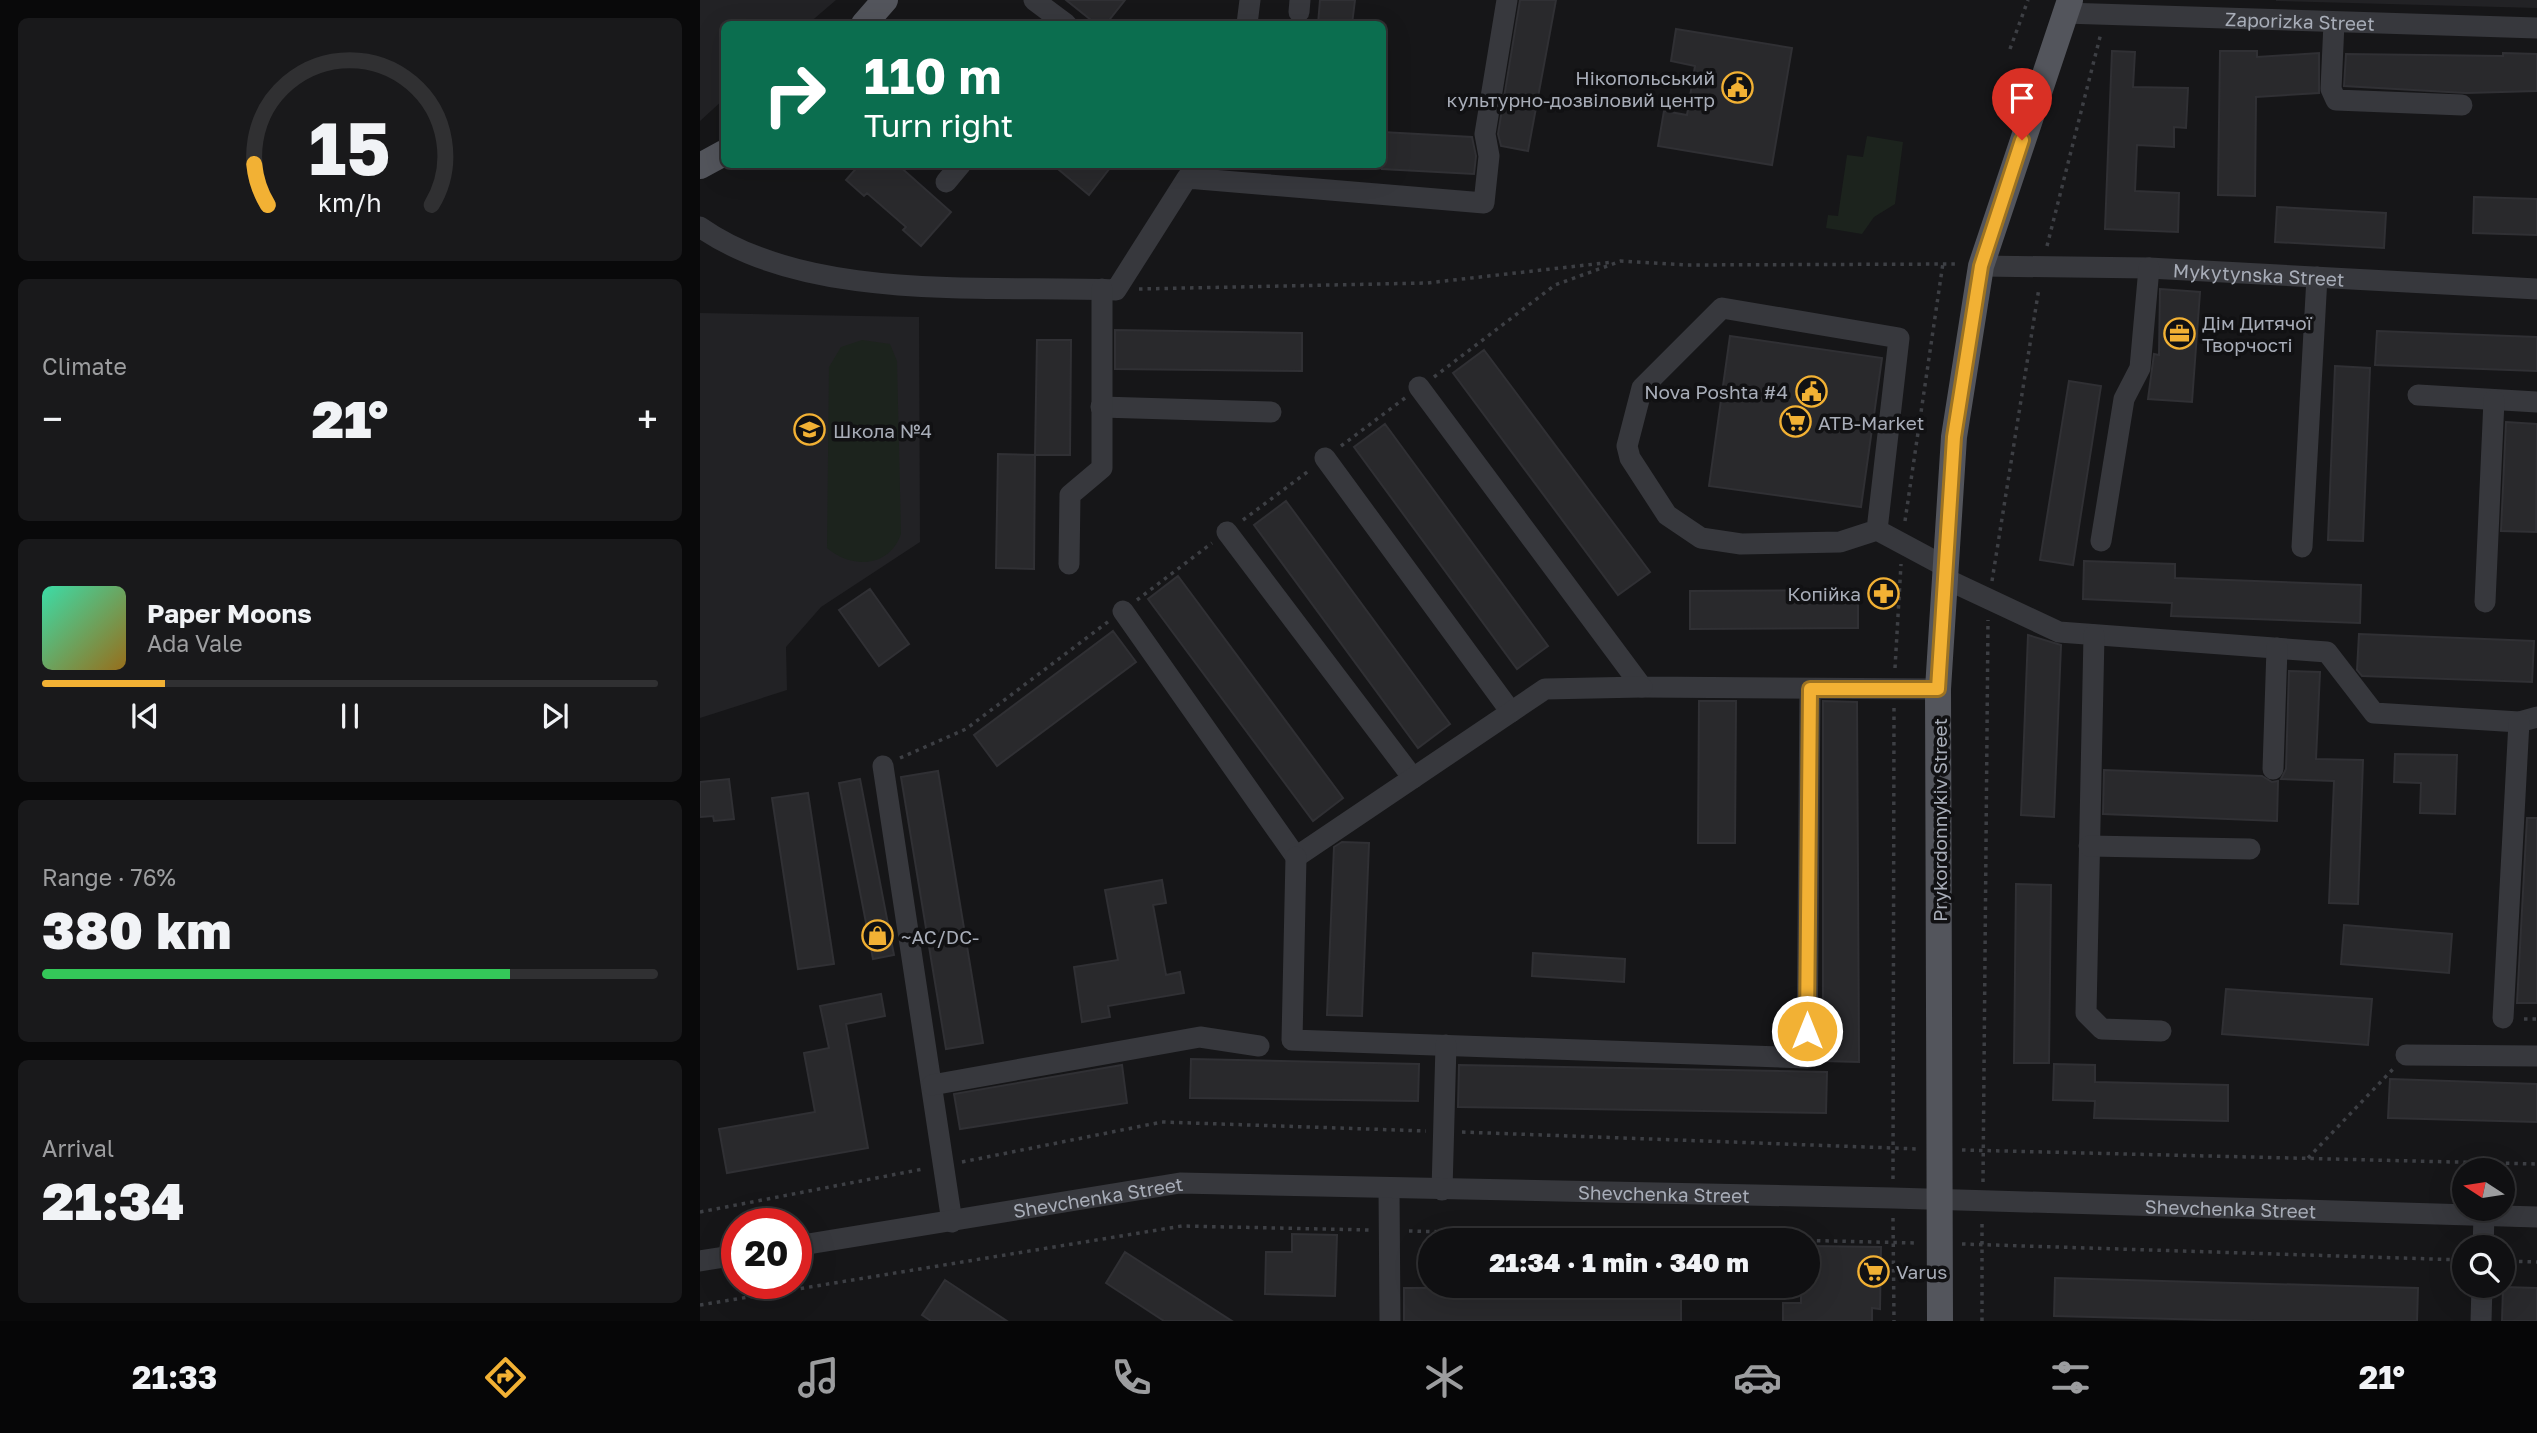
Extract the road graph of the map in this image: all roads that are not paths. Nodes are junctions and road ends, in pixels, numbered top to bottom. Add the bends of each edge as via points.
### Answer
1 (885, 0) edge
2 (1034, 0) edge
3 (1250, 0) edge
4 (1507, 0) edge
5 (2067, 7) edge
6 (2237, 9) edge
7 (867, 21) edge
8 (1062, 21) edge
9 (1247, 21) edge
10 (2334, 23) junction
11 (2537, 28) edge
12 (2462, 105) dead end
13 (721, 155) edge
14 (700, 166) edge
15 (958, 168) edge
16 (1188, 171) edge
17 (946, 182) dead end
18 (700, 227) edge
19 (1981, 266) junction
20 (2148, 268) junction
21 (2317, 277) junction
22 (2537, 289) edge
23 (1109, 290) junction
24 (1419, 387) road end
25 (2418, 395) dead end
26 (2494, 400) junction
27 (2537, 402) edge
28 (1101, 407) junction
29 (1271, 412) dead end
30 (1325, 458) road end
31 (1877, 530) junction
32 (1227, 532) road end
33 (2101, 541) dead end
34 (2302, 547) dead end
35 (1069, 564) dead end
36 (1946, 573) junction
37 (2485, 602) dead end
38 (1123, 611) road end
39 (2094, 635) junction
40 (2277, 648) junction
41 (1642, 687) junction
42 (1810, 689) junction
43 (1938, 689) junction
44 (1511, 712) junction
45 (2528, 719) edge
46 (883, 766) road end
47 (2273, 769) dead end
48 (1413, 778) junction
49 (2089, 846) junction
50 (2250, 849) dead end
51 (1296, 857) junction
52 (2503, 1018) dead end
53 (2161, 1031) dead end
54 (1446, 1045) junction
55 (1259, 1046) dead end
56 (2406, 1055) road end
57 (2537, 1056) edge
58 (932, 1086) junction
59 (1389, 1189) junction
60 (1442, 1190) junction
61 (1939, 1200) junction
62 (2452, 1215) edge
63 (2515, 1217) edge
64 (2537, 1217) edge
65 (952, 1222) junction
66 (812, 1244) edge
67 (721, 1258) edge
68 (700, 1261) edge
69 (2482, 1298) edge
70 (1390, 1321) edge
71 (1940, 1321) edge
72 (2481, 1321) edge

1 - 7 main road
2 - 8 street
3 - 9 street
4 - 16 street via 1485,134 1489,156 1484,203
5 - 6 street, Zaporizka Street via 2106,15
5 - 19 main road, Prykordonnykiv Street
6 - 10 street, Zaporizka Street
10 - 11 street, Zaporizka Street
10 - 12 street via 2331,89 2336,100
13 - 14 main road
15 - 17 street
16 - 23 street
18 - 23 street via 759,260 854,280
19 - 20 street, Mykytynska Street
19 - 36 main road, Prykordonnykiv Street via 1954,437
20 - 21 street, Mykytynska Street
20 - 33 street via 2140,368 2124,399
21 - 22 street, Mykytynska Street
21 - 34 street
23 - 28 street
24 - 41 street
25 - 26 street
26 - 27 street
26 - 37 street
28 - 29 street
28 - 35 street via 1102,468 1070,495
30 - 44 street
31 - 31 street via 1899,338 1722,308 1643,388 1628,446 1630,458 1667,515 1701,538 1741,544 1840,542
31 - 36 street
32 - 48 street
36 - 39 street via 2059,632
36 - 43 main road, Prykordonnykiv Street
38 - 51 street
39 - 40 street
39 - 49 street
40 - 45 street via 2327,652 2374,713
40 - 47 street
41 - 42 street
41 - 44 street via 1545,689
42 - 43 street
42 - 54 street via 1807,1058
43 - 61 main road, Prykordonnykiv Street
44 - 48 street
45 - 52 street
46 - 58 street
48 - 51 street
49 - 50 street
49 - 53 street via 2087,1013 2102,1029
51 - 54 street via 1292,1040
54 - 60 street
55 - 58 street via 1200,1037
56 - 57 street
58 - 65 street
59 - 60 street, Shevchenka Street
59 - 65 street, Shevchenka Street via 1180,1183
59 - 70 street
60 - 61 street, Shevchenka Street
61 - 62 street, Shevchenka Street
61 - 71 main road, Prykordonnykiv Street
63 - 64 street, Shevchenka Street
65 - 66 street, Shevchenka Street
67 - 68 street
69 - 72 street

